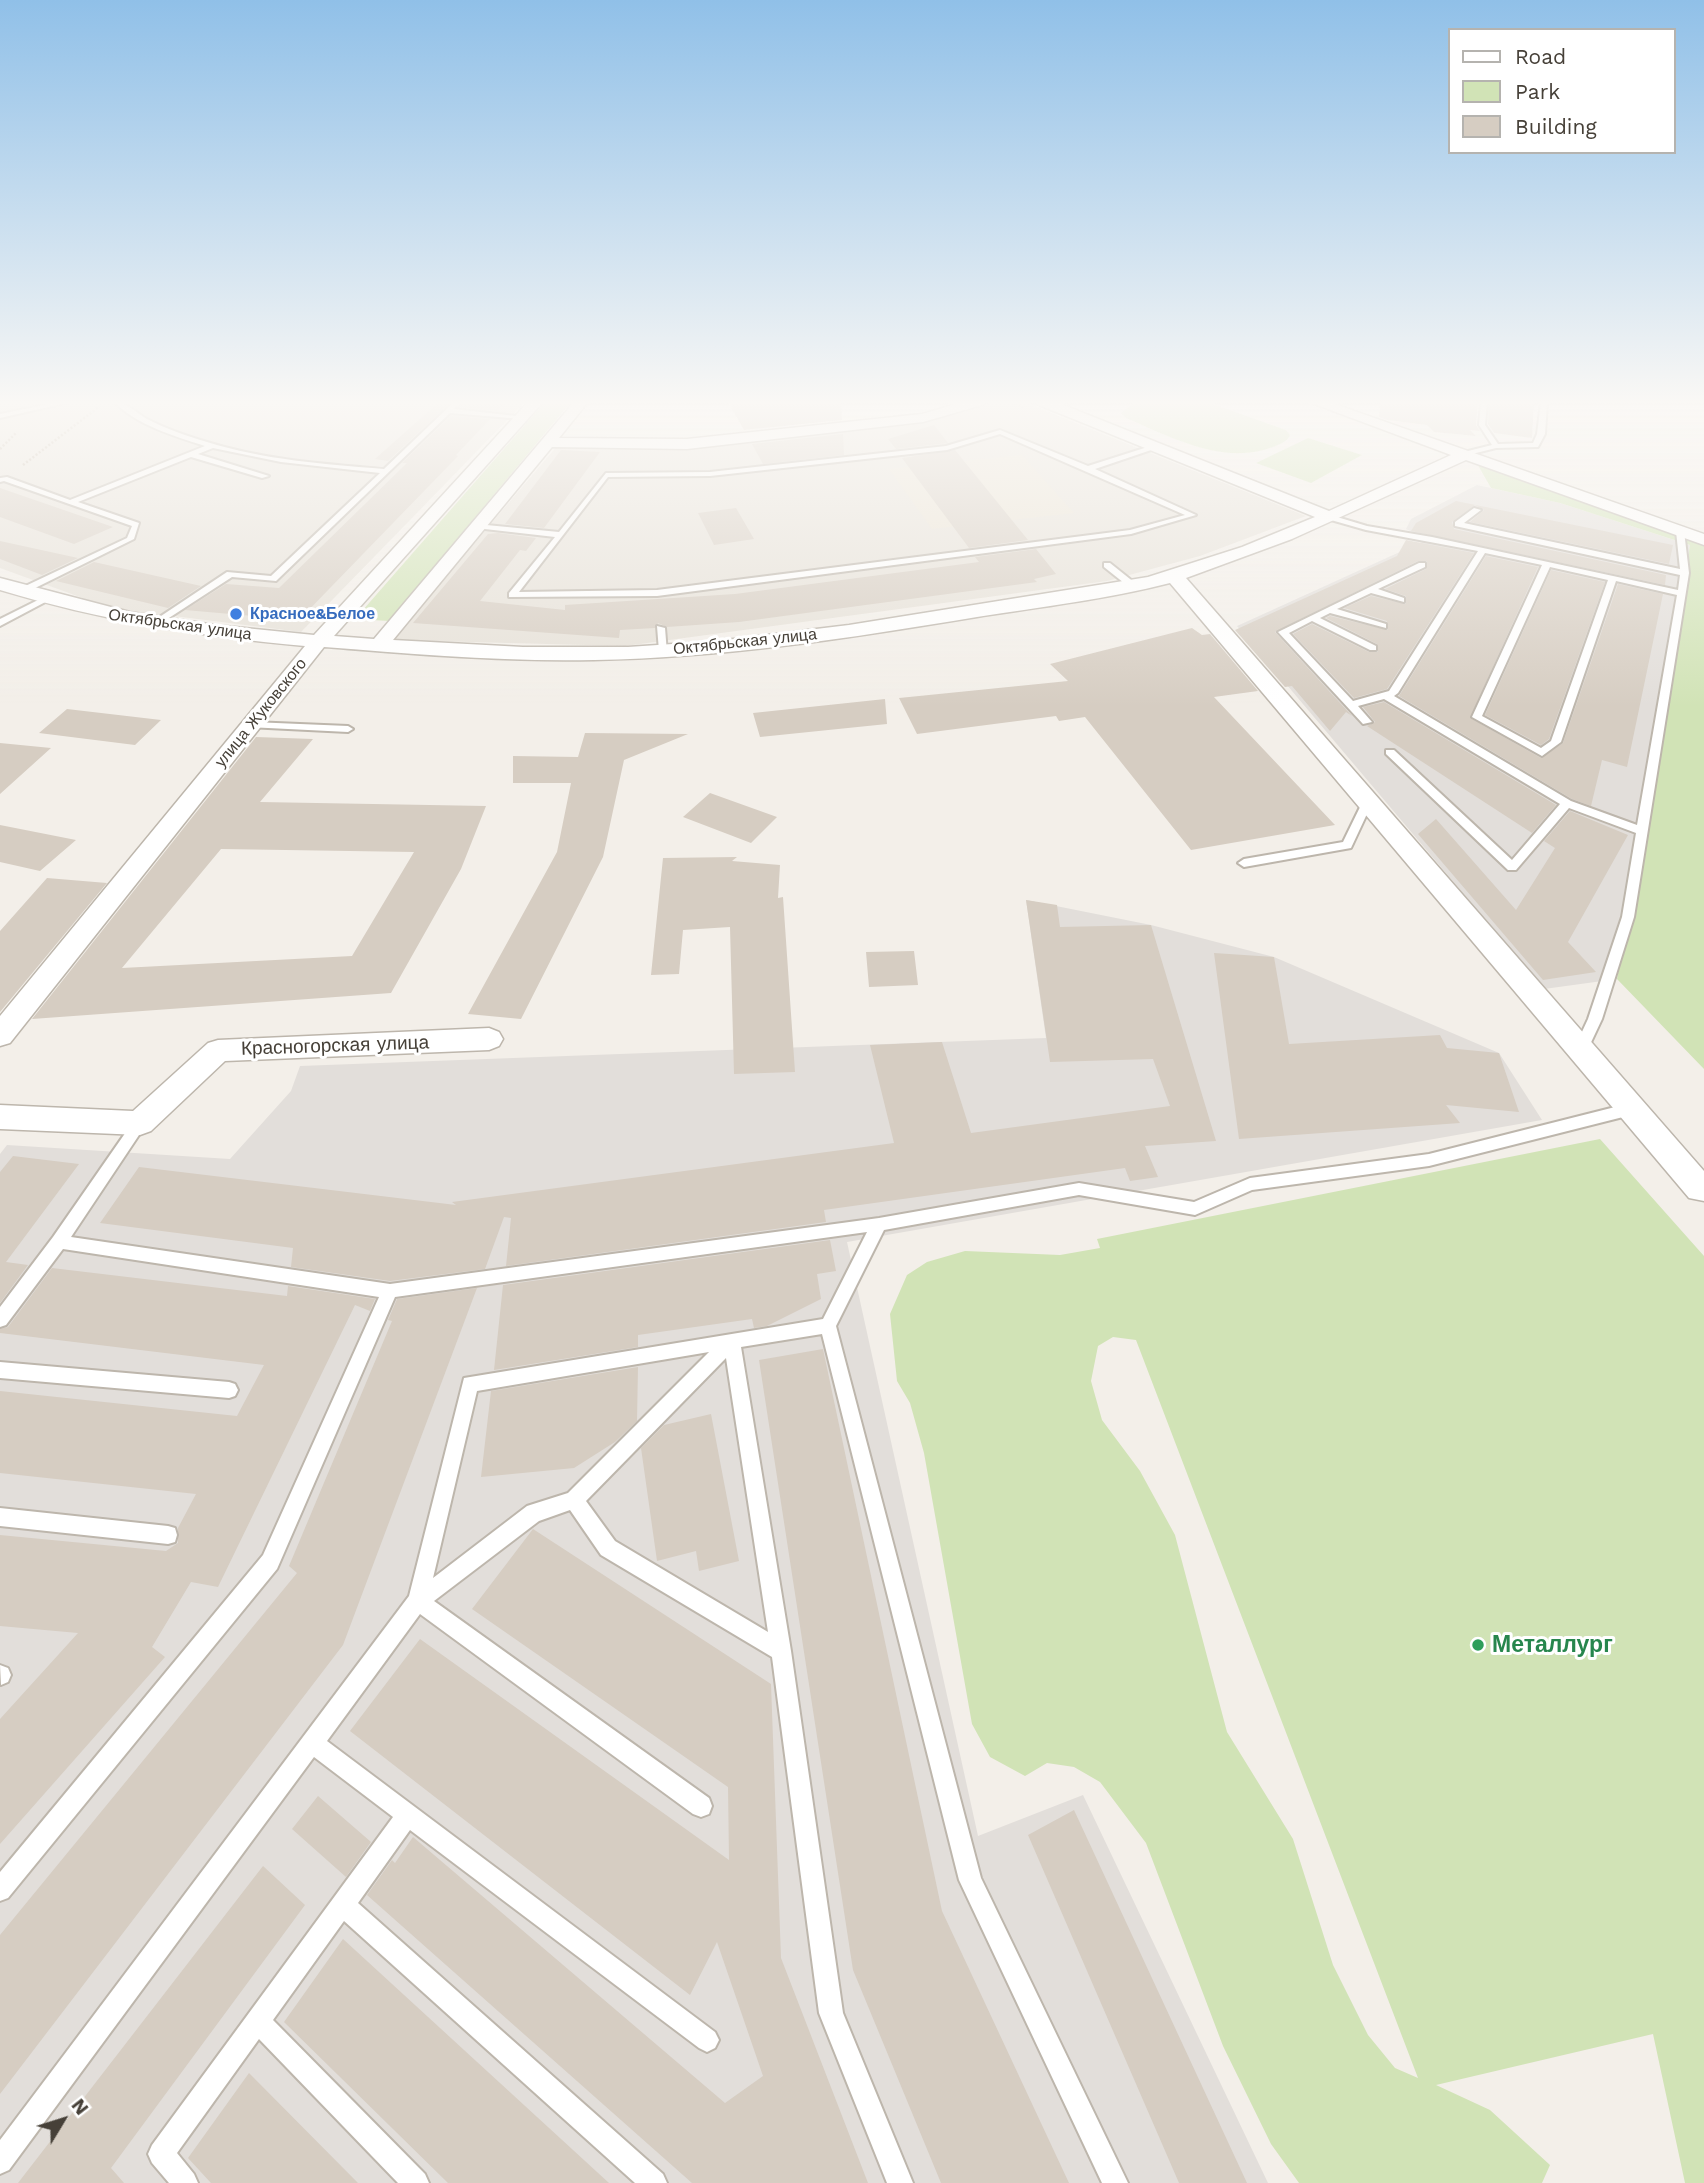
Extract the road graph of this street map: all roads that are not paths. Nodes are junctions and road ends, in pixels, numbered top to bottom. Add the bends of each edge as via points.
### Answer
1 (76, 504) edge
2 (350, 504) edge
3 (443, 504) edge
4 (495, 504) edge
5 (584, 504) edge
6 (1166, 504) edge
7 (1297, 504) edge
8 (1354, 504) edge
9 (1605, 504) edge
10 (1477, 510) dead end
11 (1327, 516) junction
12 (476, 526) junction
13 (1680, 531) junction
14 (561, 535) junction
15 (1077, 539) junction
16 (1704, 540) edge
17 (1085, 546) dead end
18 (1483, 550) junction
19 (1547, 564) junction
20 (1107, 565) dead end
21 (1422, 565) dead end
22 (1685, 573) junction
23 (1174, 576) junction
24 (1613, 578) junction
25 (0, 584) edge
26 (1132, 585) junction
27 (1371, 590) junction
28 (22, 591) junction
29 (1682, 593) junction
30 (47, 599) junction
31 (1401, 600) dead end
32 (1330, 610) junction
33 (1313, 618) junction
34 (0, 623) edge
35 (155, 624) junction
36 (1383, 626) dead end
37 (660, 628) dead end
38 (319, 641) junction
39 (379, 645) junction
40 (1373, 648) dead end
41 (664, 651) junction
42 (1385, 695) junction
43 (1351, 705) junction
44 (1367, 722) dead end
45 (252, 725) junction
46 (348, 729) dead end
47 (1390, 752) dead end
48 (1368, 802) junction
49 (1567, 803) junction
50 (1642, 831) junction
51 (1244, 863) dead end
52 (0, 1036) edge
53 (489, 1039) dead end
54 (1581, 1049) junction
55 (1630, 1109) junction
56 (0, 1117) edge
57 (140, 1124) junction
58 (1702, 1192) edge
59 (879, 1224) junction
60 (59, 1242) junction
61 (390, 1291) junction
62 (0, 1320) edge
63 (828, 1325) junction
64 (732, 1341) junction
65 (0, 1370) edge
66 (229, 1390) dead end
67 (574, 1500) junction
68 (0, 1517) edge
69 (168, 1535) dead end
70 (418, 1601) junction
71 (781, 1651) junction
72 (311, 1742) junction
73 (701, 1806) dead end
74 (408, 1815) junction
75 (0, 1890) edge
76 (342, 1904) junction
77 (258, 2021) junction
78 (707, 2040) dead end
79 (0, 2161) edge
80 (185, 2183) edge
81 (416, 2183) edge
82 (654, 2183) edge
83 (900, 2183) edge
84 (1115, 2183) edge

1 - 28 lane via 136,525 130,539
2 - 35 lane via 273,579 230,574
3 - 38 street, улица Жуковского
4 - 12 street
5 - 14 lane
6 - 15 lane via 1192,515 1131,532
7 - 11 street
8 - 11 street, Октябрьская улица
9 - 13 street
10 - 22 lane via 1458,524
11 - 18 lane
11 - 23 street, Октябрьская улица
12 - 14 lane
12 - 39 street
13 - 16 street
13 - 22 lane
14 - 15 lane via 513,595 657,596
15 - 17 lane
18 - 19 lane
18 - 42 lane via 1393,692
19 - 24 lane
19 - 24 lane via 1477,717 1542,753 1556,741
20 - 26 lane
21 - 27 lane
22 - 29 lane
23 - 26 street, Октябрьская улица
23 - 48 street
24 - 29 lane
25 - 28 street, Октябрьская улица
26 - 41 street, Октябрьская улица via 910,622
27 - 31 lane
27 - 32 lane
28 - 30 street, Октябрьская улица
29 - 50 lane
30 - 34 lane
30 - 35 street, Октябрьская улица
32 - 33 lane
32 - 36 lane
33 - 40 lane
33 - 43 lane via 1283,632
35 - 38 street, Октябрьская улица
37 - 41 lane
38 - 39 street, Октябрьская улица
38 - 45 street, улица Жуковского
39 - 41 street, Октябрьская улица via 500,652
42 - 43 lane
42 - 49 lane
43 - 44 lane
45 - 46 lane
45 - 52 street, улица Жуковского
47 - 49 lane via 1513,867
48 - 51 lane via 1347,845
48 - 54 street
49 - 50 lane
50 - 54 lane via 1628,917
53 - 57 street, Красногорская улица via 218,1051
54 - 55 street
55 - 58 street
55 - 59 lane via 1429,1160 1250,1184 1195,1209 1079,1189
56 - 57 street
57 - 60 lane
59 - 61 lane
59 - 63 lane
60 - 61 lane
60 - 62 lane
61 - 75 lane via 270,1562
63 - 64 lane
63 - 84 lane via 970,1880
64 - 67 lane
64 - 70 lane via 470,1384
64 - 71 lane
65 - 66 lane
67 - 70 lane via 534,1513
67 - 71 lane via 608,1548
68 - 69 lane
70 - 72 lane
70 - 73 lane
71 - 83 lane via 831,2013
72 - 74 lane
72 - 79 lane
74 - 76 lane
74 - 78 lane
76 - 77 lane
76 - 82 lane
77 - 80 lane via 161,2154
77 - 81 lane

